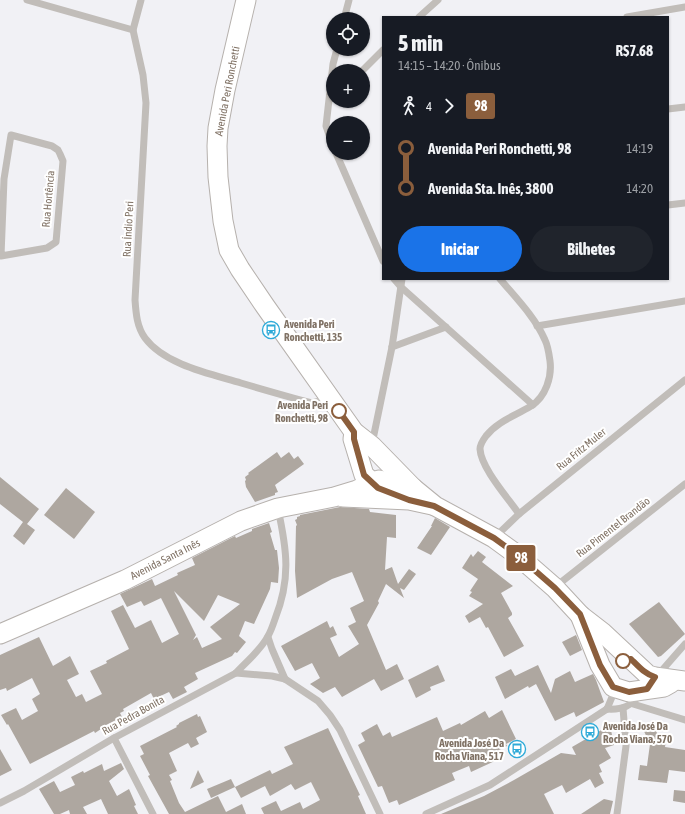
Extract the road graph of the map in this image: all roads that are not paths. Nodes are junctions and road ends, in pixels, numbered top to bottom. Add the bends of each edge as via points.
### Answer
1 (27, 0) edge
2 (141, 0) edge
3 (246, 0) edge
4 (349, 0) edge
5 (438, 0) edge
6 (685, 7) edge
7 (346, 12) edge
8 (420, 16) edge
9 (633, 16) edge
10 (133, 30) junction
11 (382, 51) edge
12 (369, 64) edge
13 (685, 107) edge
14 (669, 109) edge
15 (339, 160) edge
16 (685, 203) edge
17 (669, 205) edge
18 (1, 256) edge
19 (382, 260) edge
20 (395, 280) edge
21 (402, 280) edge
22 (501, 280) edge
23 (401, 287) junction
24 (685, 301) edge
25 (537, 326) junction
26 (446, 327) junction
27 (392, 347) junction
28 (685, 380) edge
29 (330, 398) junction
30 (533, 405) junction
31 (354, 432) junction
32 (372, 446) junction
33 (685, 484) edge
34 (374, 487) junction
35 (411, 494) junction
36 (278, 508) junction
37 (519, 514) junction
38 (494, 538) junction
39 (555, 588) junction
40 (580, 614) junction
41 (0, 634) edge
42 (268, 637) junction
43 (685, 644) edge
44 (631, 659) junction
45 (236, 673) junction
46 (285, 679) junction
47 (682, 681) edge
48 (611, 683) junction
49 (651, 683) junction
50 (633, 704) junction
51 (623, 708) junction
52 (607, 709) junction
53 (685, 720) edge
54 (114, 738) junction
55 (0, 803) edge
56 (153, 814) edge
57 (380, 814) edge
58 (426, 814) edge
59 (617, 814) edge

1 - 10 street
2 - 10 street
3 - 29 main road, Avenida Peri Ronchetti via 218,128 218,177 229,250
4 - 7 street
5 - 8 street
6 - 9 street
10 - 29 street, Rua Índio Peri via 143,74 146,103 135,300 141,331 154,348 173,360 193,368 312,404
11 - 12 street
13 - 14 street
15 - 19 street
16 - 17 street
18 - 18 street, Rua Hortência via 47,248 56,242 63,160 58,150 52,146 12,136 4,178
20 - 23 street
21 - 23 street
22 - 25 street
23 - 26 street
23 - 27 street
24 - 25 street
25 - 30 street via 546,340 551,369 544,392
26 - 27 street
26 - 30 street
27 - 32 street
28 - 37 street, Rua Fritz Muler
29 - 31 main road, Avenida Peri Ronchetti
30 - 37 street via 502,421 482,440 480,448 489,473
31 - 32 main road
31 - 34 main road via 364,475
32 - 34 main road
32 - 35 main road
33 - 39 street, Rua Pimentel Brandão
34 - 35 main road
34 - 35 main road, Avenida Santa Inês
34 - 36 main road, Avenida Santa Inês
35 - 38 main road
36 - 41 main road, Avenida Santa Inês via 241,521 125,580
36 - 42 street via 284,537 287,574 283,596
37 - 38 street, Rua Fritz Muler
38 - 39 main road
39 - 40 main road
40 - 44 main road
40 - 48 main road via 600,665
42 - 45 street, Rua Pedra Bonita
42 - 46 street
43 - 49 street
44 - 48 main road via 615,666 610,672
44 - 49 main road via 648,675
45 - 46 street
45 - 54 street, Rua Pedra Bonita
46 - 57 street via 318,701 330,715 340,730
47 - 49 main road via 664,686
48 - 49 main road via 629,692
48 - 52 street via 612,697
49 - 50 street
50 - 51 street
50 - 53 street
51 - 52 street
51 - 59 street via 626,746
52 - 58 street via 490,785
54 - 55 street, Rua Pedra Bonita via 24,792
54 - 56 street

